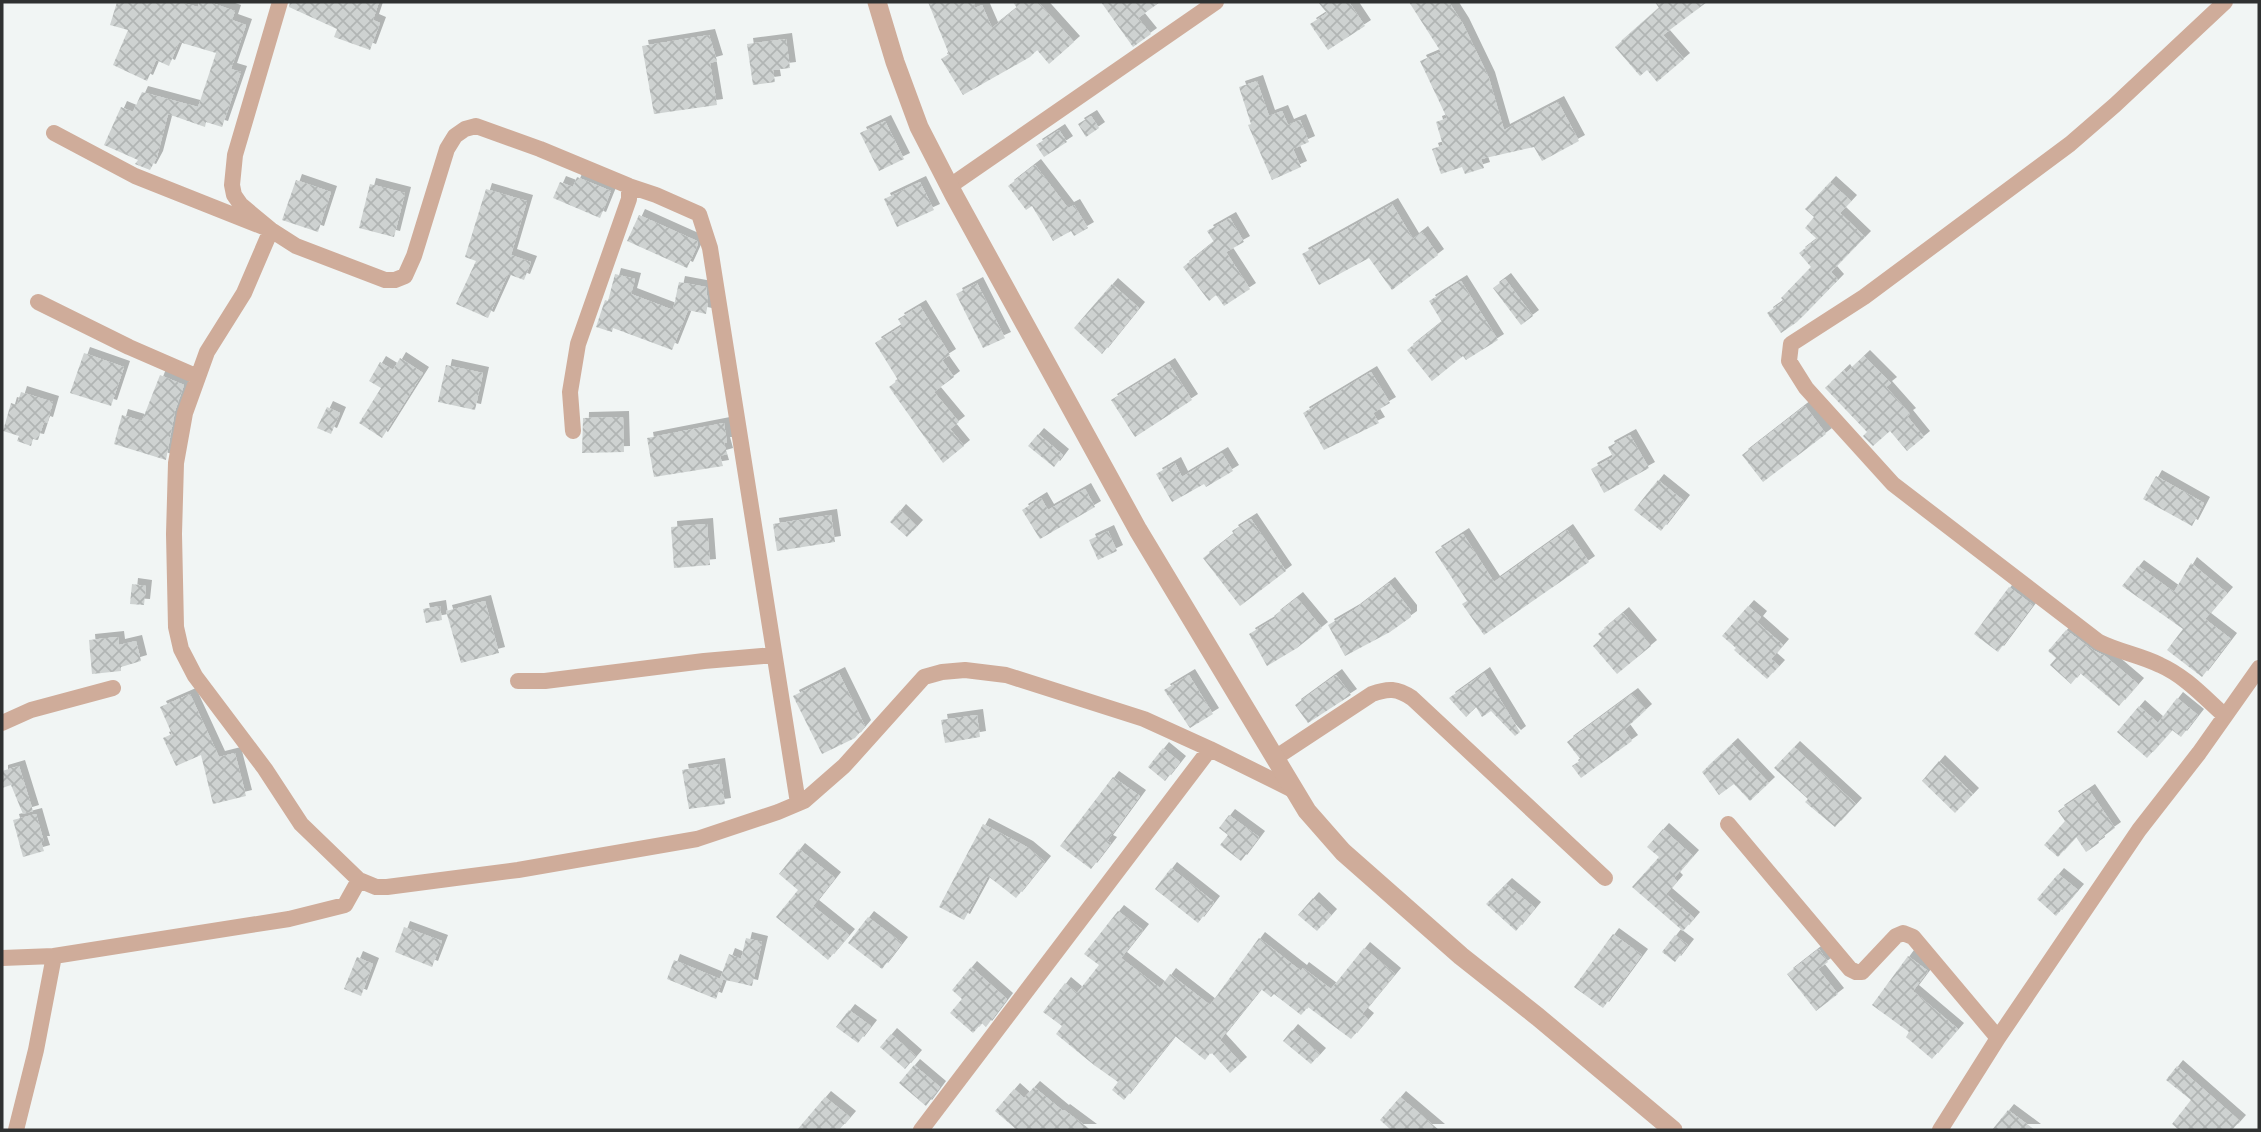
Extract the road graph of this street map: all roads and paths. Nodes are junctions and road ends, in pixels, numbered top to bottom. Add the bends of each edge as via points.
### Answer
1 (280, 2) edge
2 (877, 2) edge
3 (1216, 2) edge
4 (2225, 2) edge
5 (54, 133) dead end
6 (950, 186) junction
7 (629, 187) junction
8 (271, 230) junction
9 (38, 302) dead end
10 (198, 377) junction
11 (573, 431) dead end
12 (774, 656) junction
13 (2259, 668) edge
14 (518, 681) dead end
15 (113, 688) dead end
16 (2224, 715) junction
17 (2, 723) edge
18 (1210, 749) junction
19 (1275, 758) junction
20 (1293, 790) junction
21 (798, 803) junction
22 (1728, 824) dead end
23 (1605, 878) dead end
24 (359, 880) junction
25 (54, 956) junction
26 (2, 958) edge
27 (1998, 1038) junction
28 (16, 1130) edge
29 (921, 1130) edge
30 (1673, 1130) edge
31 (1940, 1130) edge

1 - 8 street via 235,155 232,185 241,205
2 - 6 street via 919,127
3 - 6 street
4 - 16 street via 2070,144 1864,297 1791,344 1789,361 1806,387 1893,484 2099,642 2176,673
5 - 8 street via 135,176
6 - 19 street via 1138,530
7 - 8 street via 476,127 465,129 447,149 404,276 385,280 296,246
7 - 11 street via 629,199 578,344 570,392
7 - 12 street via 699,214 710,248
8 - 10 street via 244,293 207,352
9 - 10 street
10 - 24 street via 185,413 176,463 176,614 181,649 195,676 301,824
12 - 14 street
12 - 21 street
13 - 16 street
15 - 17 street via 31,710
16 - 27 street via 2139,830
18 - 20 street
18 - 21 street via 1144,719 1006,675 942,672 924,677 844,766
18 - 29 street
19 - 20 street
19 - 23 street via 1372,694 1398,689
20 - 30 street via 1343,852 1461,956
21 - 24 street via 697,839 387,887
22 - 27 street via 1850,969 1862,972 1896,936 1913,937
24 - 25 street via 345,905 289,919
25 - 26 street
25 - 28 street
27 - 31 street

